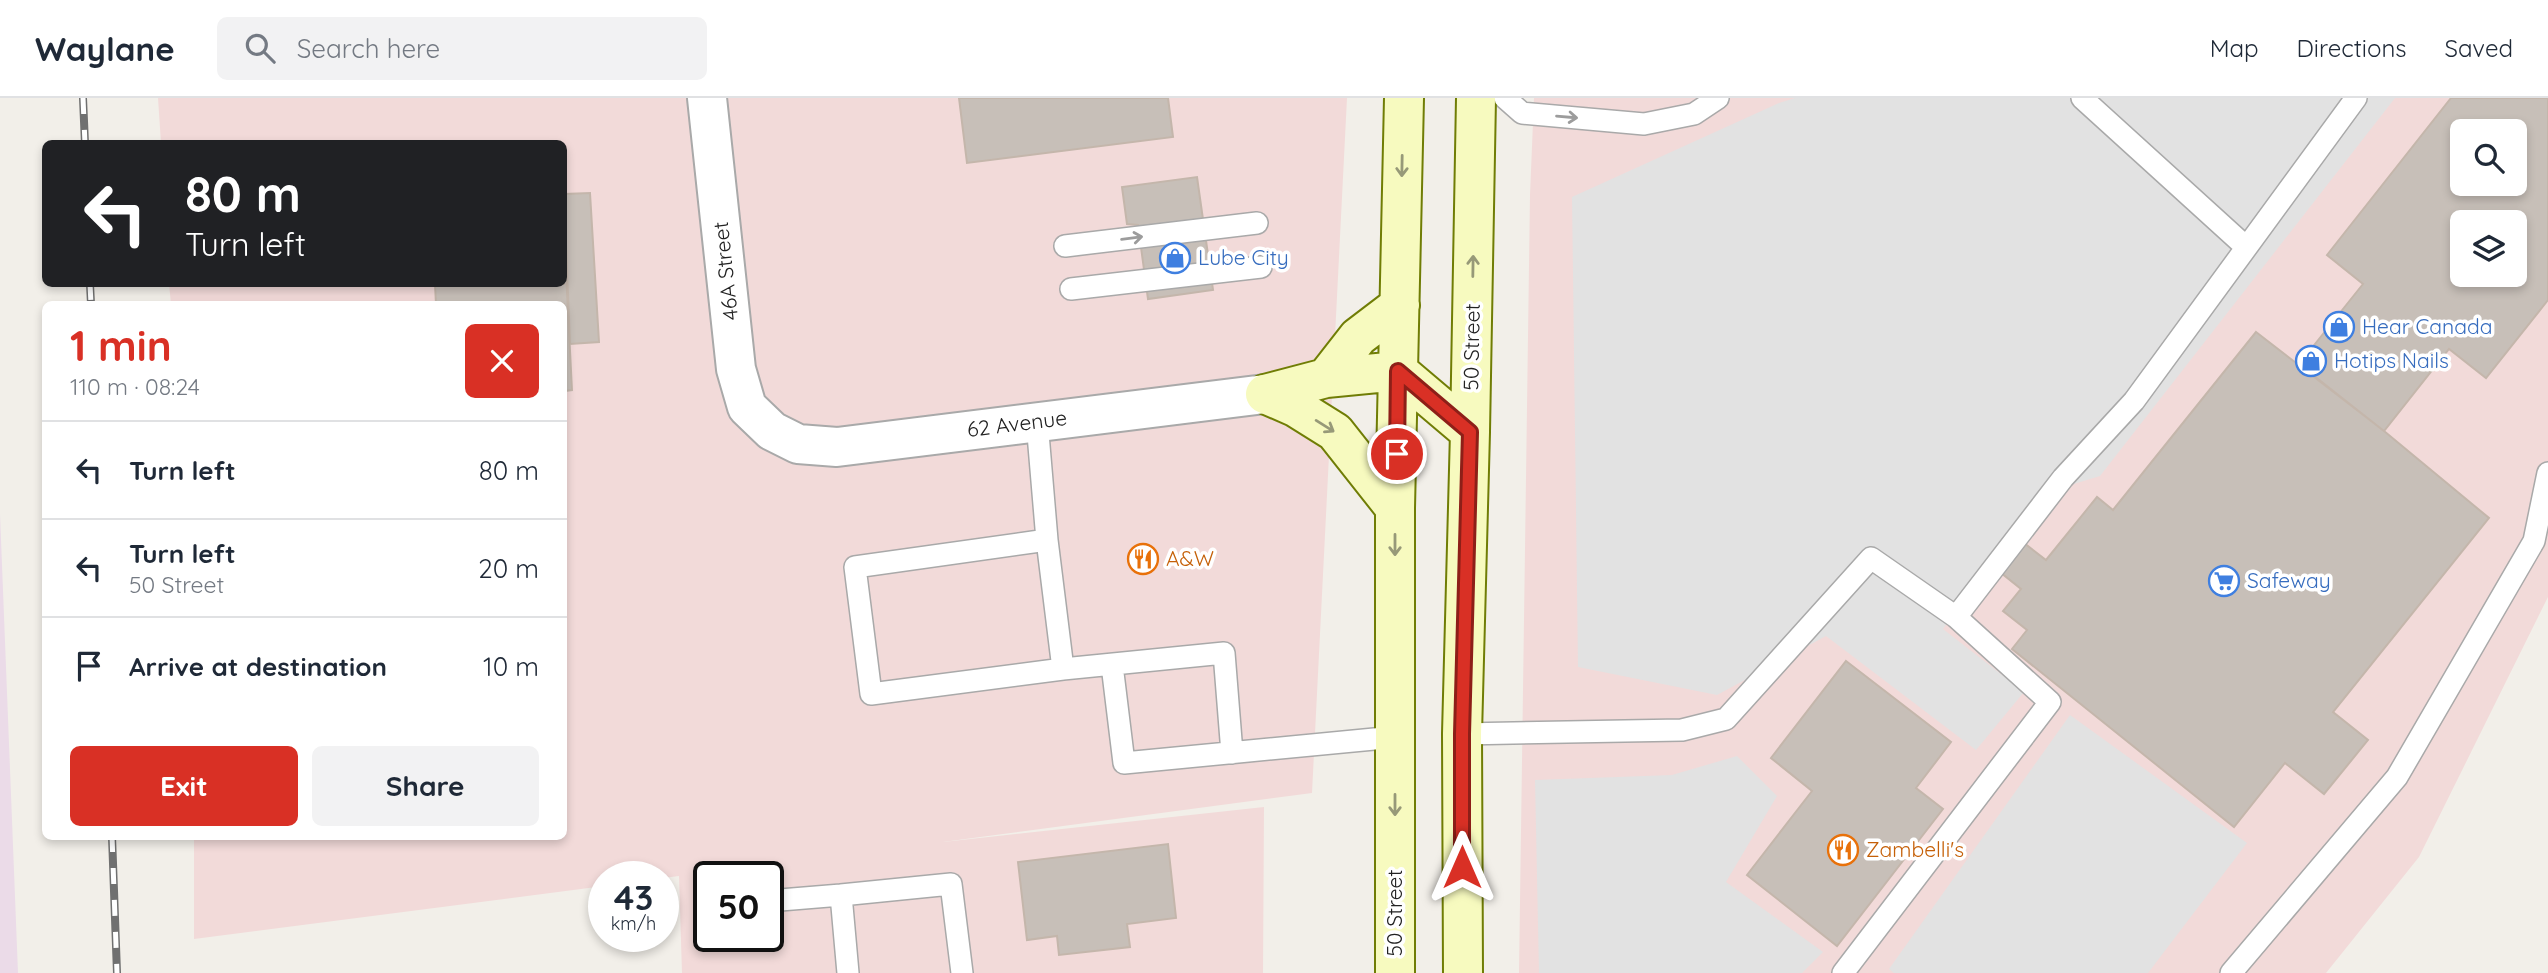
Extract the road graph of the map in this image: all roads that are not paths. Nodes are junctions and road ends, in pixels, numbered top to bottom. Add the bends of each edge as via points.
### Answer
1 (706, 98) edge
2 (1404, 98) edge
3 (1476, 98) edge
4 (1505, 98) edge
5 (1718, 98) edge
6 (2082, 98) edge
7 (2356, 98) edge
8 (1257, 223) dead end
9 (1065, 246) dead end
10 (2246, 247) junction
11 (1261, 267) dead end
12 (1071, 289) dead end
13 (1400, 305) junction
14 (1398, 371) junction
15 (1326, 378) junction
16 (1265, 394) junction
17 (1037, 422) junction
18 (772, 431) joint
19 (1470, 432) junction
20 (2548, 473) edge
21 (1395, 508) junction
22 (1047, 540) junction
23 (1956, 617) junction
24 (1112, 665) junction
25 (1063, 669) junction
26 (1462, 734) junction
27 (1395, 737) junction
28 (1232, 752) junction
29 (841, 895) junction
30 (784, 900) edge
31 (848, 973) edge
32 (962, 973) edge
33 (1395, 973) edge
34 (1463, 973) edge
35 (1843, 973) edge
36 (2231, 973) edge

1 - 18 street, 46A Street via 736,369 747,407
2 -> 13 main road, 50 Street
19 -> 3 main road, 50 Street
4 -> 5 lane via 1522,113 1644,124 1695,114
6 - 10 lane
7 - 10 lane
9 -> 8 lane
10 - 23 lane via 2134,401 2063,478
11 - 12 lane
13 - 14 main road, 50 Street
13 - 15 main road via 1359,337
14 - 15 main road
14 - 19 main road
14 - 21 main road, 50 Street
15 - 16 main road
16 - 17 street, 62 Avenue
16 -> 21 main road via 1335,432
17 - 18 street, 62 Avenue via 837,447 798,444
17 - 22 lane
19 - 26 main road, 50 Street
20 - 36 lane via 2534,541 2397,777
21 -> 27 main road, 50 Street
22 - 25 lane
22 - 25 lane via 855,567 871,694
23 - 26 lane via 1871,558 1726,719 1682,730
23 - 35 lane via 2050,702
24 - 25 lane
24 - 28 lane via 1124,763
24 - 28 lane via 1224,653
26 - 34 main road, 50 Street
27 - 28 lane
27 -> 33 main road, 50 Street
29 - 30 lane
29 - 31 lane
29 - 32 lane via 951,884

